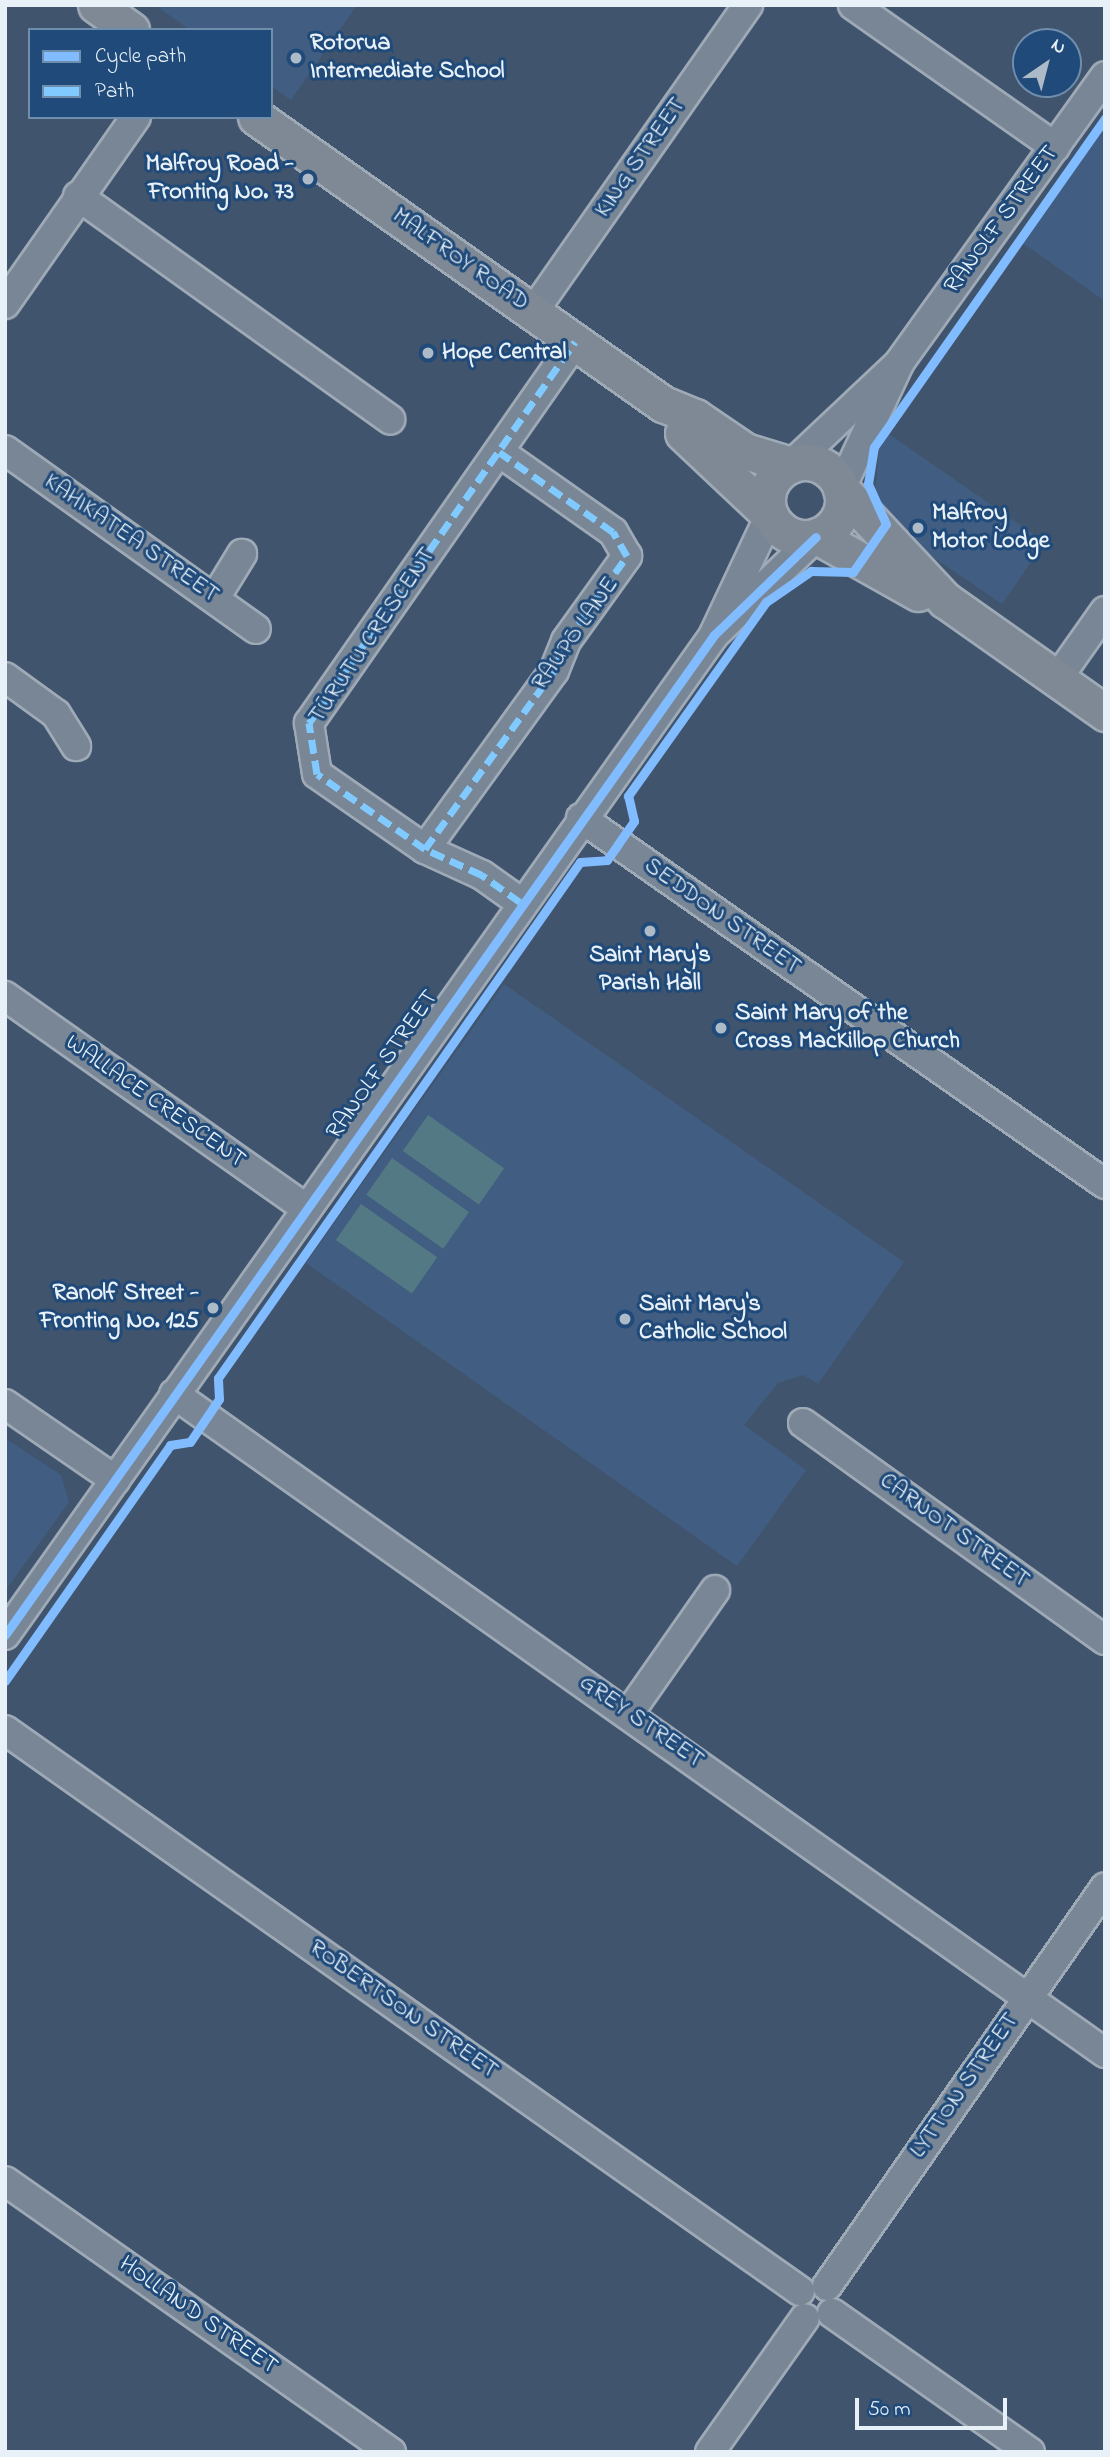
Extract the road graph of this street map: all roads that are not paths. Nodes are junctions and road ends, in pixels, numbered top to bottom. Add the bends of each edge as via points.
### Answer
1 (96, 5) edge
2 (748, 5) edge
3 (853, 5) edge
4 (128, 28) edge
5 (1105, 76) edge
6 (135, 119) edge
7 (259, 119) edge
8 (1055, 147) junction
9 (78, 196) junction
10 (5, 304) edge
11 (533, 312) junction
12 (575, 342) junction
13 (899, 363) junction
14 (663, 404) junction
15 (390, 419) dead end
16 (5, 450) edge
17 (499, 452) junction
18 (792, 464) junction
19 (841, 488) junction
20 (769, 514) junction
21 (817, 536) junction
22 (242, 554) dead end
23 (215, 598) junction
24 (945, 600) junction
25 (1105, 611) edge
26 (256, 629) dead end
27 (714, 635) junction
28 (5, 677) edge
29 (1057, 679) junction
30 (1105, 713) edge
31 (76, 746) dead end
32 (581, 818) junction
33 (425, 849) junction
34 (520, 902) junction
35 (5, 996) edge
36 (1105, 1184) edge
37 (305, 1208) junction
38 (174, 1394) junction
39 (5, 1404) edge
40 (803, 1423) dead end
41 (115, 1480) junction
42 (715, 1591) dead end
43 (5, 1636) edge
44 (1105, 1640) edge
45 (629, 1713) junction
46 (5, 1730) edge
47 (1105, 1887) edge
48 (1027, 1996) junction
49 (1105, 2053) edge
50 (5, 2181) edge
51 (816, 2302) junction
52 (391, 2452) edge
53 (710, 2452) edge
54 (1030, 2452) edge

1 - 4 main road
2 - 11 street, KING STREET
3 - 8 street
5 - 8 street, RANOLF STREET
6 - 9 street
7 - 11 main road, MALFROY ROAD
8 - 13 street, RANOLF STREET
9 - 10 street
9 - 15 street
11 - 12 main road, MALFROY ROAD
12 - 14 main road, MALFROY ROAD
12 - 17 street, TŪRUTU CRESCENT
13 - 18 street, RANOLF STREET
13 - 19 street, RANOLF STREET
14 - 18 main road, MALFROY ROAD via 695,417 745,451
14 - 20 main road, MALFROY ROAD via 684,434
16 - 23 street, KAHIKATEA STREET
17 - 33 street, TŪRUTU CRESCENT via 309,723 317,774
17 - 33 street, RAUPŌ LANE via 613,531 627,556 566,641 554,671
18 - 19 main road via 821,466
18 - 20 main road via 770,485
19 - 21 main road via 836,523
19 - 24 main road
20 - 21 main road via 789,535
20 - 27 street, RANOLF STREET
21 - 24 main road via 914,592
21 - 27 street, RANOLF STREET
22 - 23 street
23 - 26 street, KAHIKATEA STREET
24 - 29 main road
25 - 29 street
27 - 32 street, RANOLF STREET
28 - 31 street via 56,714
29 - 30 main road
32 - 34 street, RANOLF STREET
32 - 36 street, SEDDON STREET
33 - 34 street, TŪRUTU CRESCENT via 482,876
34 - 37 street, RANOLF STREET
35 - 37 street, WALLACE CRESCENT
37 - 38 street, RANOLF STREET
38 - 41 street, RANOLF STREET
38 - 45 street, GREY STREET
39 - 41 street
40 - 44 street, CARNOT STREET
41 - 43 street, RANOLF STREET
42 - 45 street
45 - 48 street, GREY STREET
46 - 51 street, ROBERTSON STREET
47 - 48 street, LYTTON STREET
48 - 49 street, GREY STREET
48 - 51 street, LYTTON STREET
50 - 52 street, HOLLAND STREET
51 - 53 street, LYTTON STREET
51 - 54 street, ROBERTSON STREET

